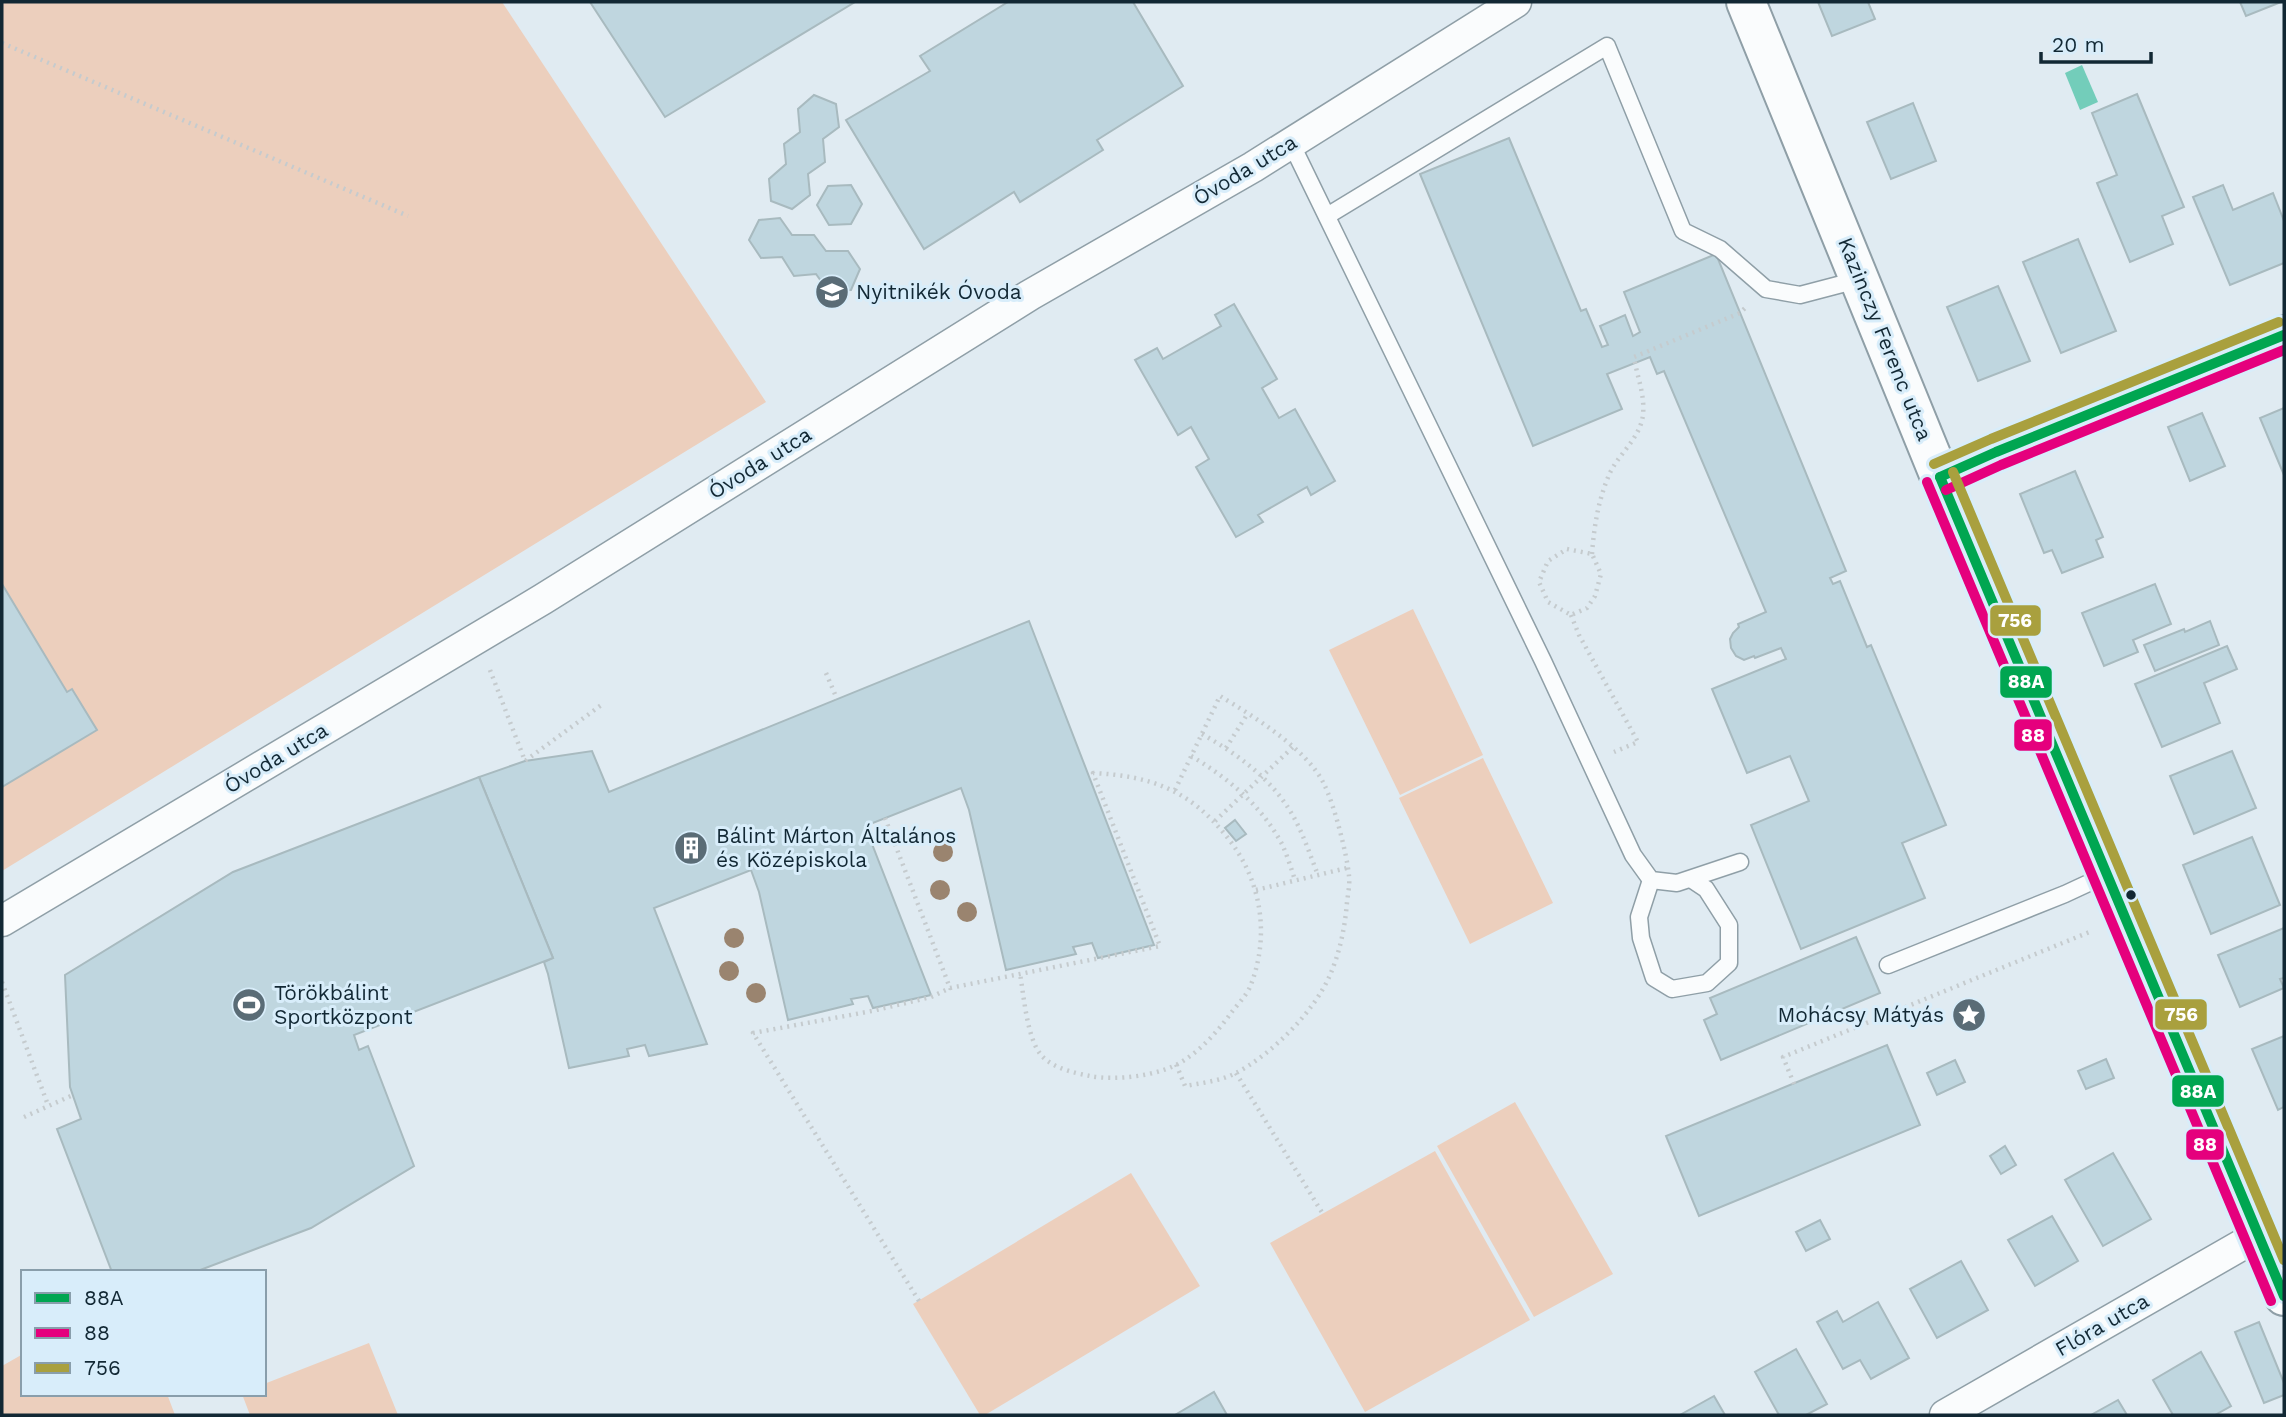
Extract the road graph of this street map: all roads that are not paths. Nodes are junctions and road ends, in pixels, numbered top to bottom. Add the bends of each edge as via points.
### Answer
1 (1516, 2) edge
2 (1746, 2) edge
3 (1291, 143) junction
4 (1327, 216) junction
5 (1861, 279) junction
6 (2284, 335) edge
7 (1940, 477) junction
8 (1740, 862) dead end
9 (2108, 874) junction
10 (1690, 879) junction
11 (1651, 880) junction
12 (2, 921) edge
13 (1888, 965) dead end
14 (2259, 1236) junction
15 (2284, 1296) edge
16 (1945, 1415) edge

1 - 3 street, Óvoda utca
2 - 5 street, Kazinczy Ferenc utca
3 - 4 lane
3 - 12 street, Óvoda utca via 1030,295 633,544
4 - 5 lane via 1607,46 1683,231 1720,249 1766,289 1800,295
4 - 11 lane via 1633,855
5 - 7 street, Kazinczy Ferenc utca
6 - 7 street
7 - 9 street, Kazinczy Ferenc utca
8 - 10 lane
9 - 13 lane
9 - 14 street, Kazinczy Ferenc utca
10 - 11 lane via 1676,883
10 - 11 lane via 1706,889 1729,925 1730,962 1707,984 1672,989 1654,978 1641,938 1639,917
14 - 15 street, Kazinczy Ferenc utca
14 - 16 street, Flóra utca

